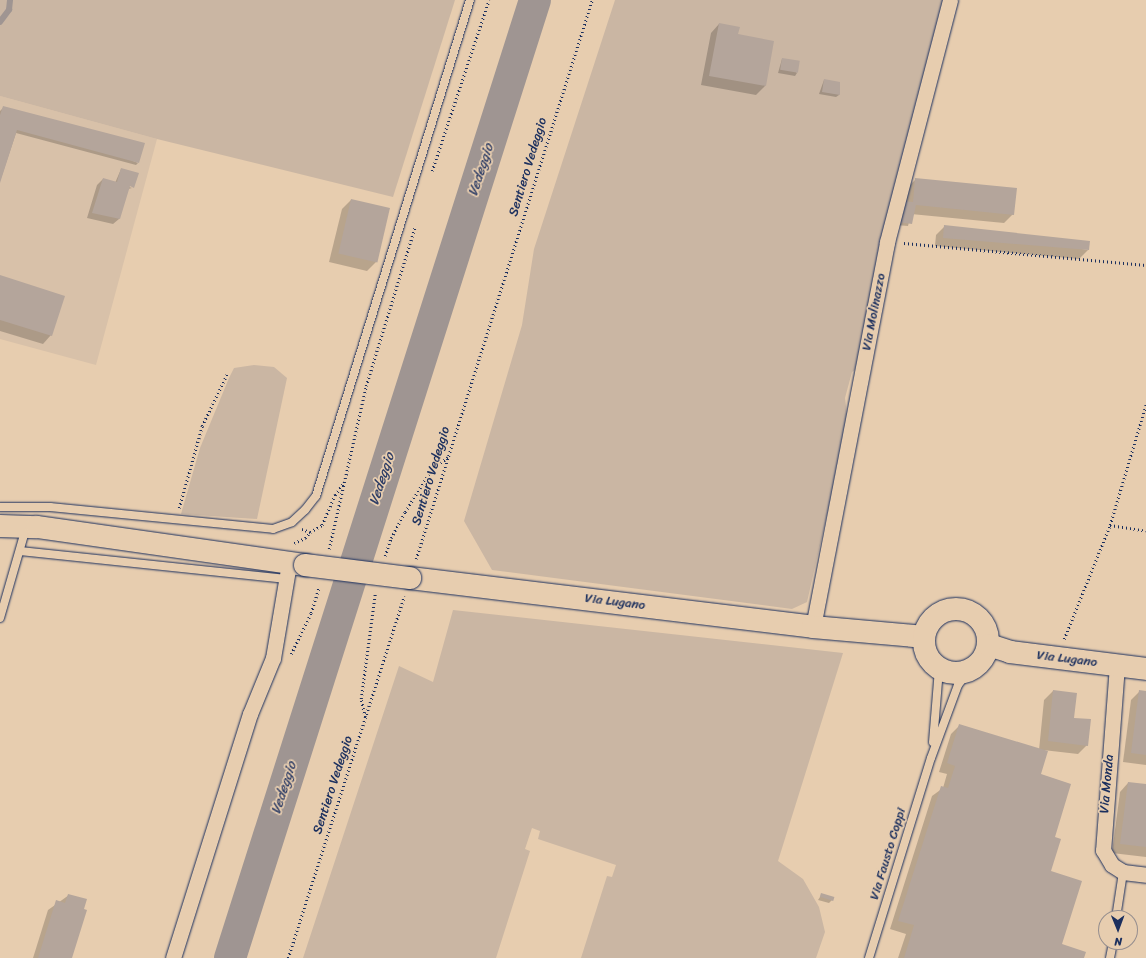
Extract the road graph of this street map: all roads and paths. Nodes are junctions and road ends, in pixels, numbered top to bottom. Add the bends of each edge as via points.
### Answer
1 (470, 0) edge
2 (489, 0) edge
3 (592, 0) edge
4 (950, 0) edge
5 (430, 177) dead end
6 (416, 222) dead end
7 (887, 242) junction
8 (1146, 265) edge
9 (227, 374) dead end
10 (1146, 404) edge
11 (345, 480) junction
12 (0, 506) edge
13 (175, 520) junction
14 (292, 522) junction
15 (1110, 525) junction
16 (0, 526) edge
17 (27, 527) junction
18 (1146, 530) edge
19 (20, 551) junction
20 (328, 552) dead end
21 (294, 569) junction
22 (410, 578) junction
23 (320, 582) dead end
24 (0, 618) edge
25 (813, 627) junction
26 (924, 637) junction
27 (989, 645) junction
28 (1056, 657) junction
29 (288, 661) dead end
30 (1117, 665) junction
31 (939, 669) junction
32 (1146, 669) edge
33 (969, 671) junction
34 (931, 758) junction
35 (1123, 872) junction
36 (1146, 875) edge
37 (1117, 910) edge
38 (173, 958) edge
39 (288, 958) edge
40 (869, 958) edge

1 - 14 lane via 316,496
2 - 5 path
3 - 22 path, Sentiero Vedeggio
4 - 7 street, Via Molinazzo
6 - 11 path via 366,386
7 - 8 path
7 - 25 street, Via Molinazzo
9 - 13 path via 202,426
10 - 15 path
11 - 14 path via 335,495 322,525 316,530 303,530
11 - 20 path
12 - 13 lane via 50,507
13 - 14 lane via 273,529
15 - 18 path
15 - 28 path
16 - 17 main road, Via Lugano
17 - 19 lane
17 - 21 main road, Via Lugano
19 - 21 lane
19 - 24 lane
21 - 22 main road, Via Lugano, bridge
21 - 38 street via 273,658 250,714
22 - 25 main road, Via Lugano
22 - 39 path, Sentiero Vedeggio
23 - 29 path via 311,613
25 - 26 main road, Via Lugano
26 - 27 main road via 928,626 944,611 966,610 976,615 984,624
26 - 31 main road via 927,655
27 - 28 main road, Via Lugano via 1010,652
27 - 33 main road via 979,665
28 - 30 main road, Via Lugano
30 - 32 main road, Via Lugano
30 - 35 street, Via Monda via 1103,850 1112,865
31 - 33 main road via 959,674
31 - 34 lane, Via Fausto Coppi via 937,719
33 - 34 lane, Via Fausto Coppi via 958,685
34 - 40 lane, Via Fausto Coppi
35 - 36 street
35 - 37 lane

